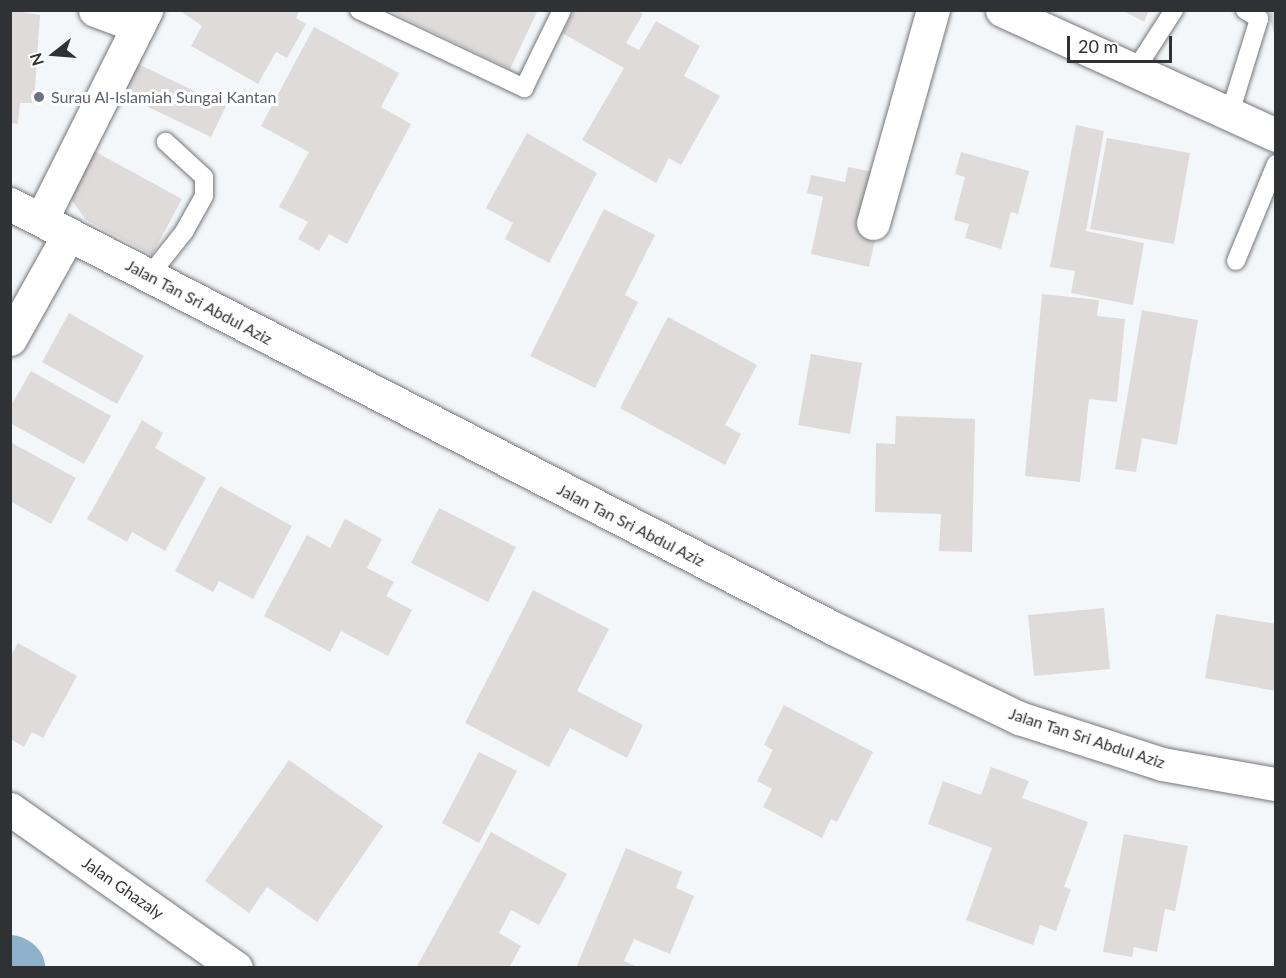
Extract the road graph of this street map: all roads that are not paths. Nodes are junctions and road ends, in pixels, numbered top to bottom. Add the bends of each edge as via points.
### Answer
1 (95, 10) edge
2 (358, 10) edge
3 (562, 10) edge
4 (933, 10) edge
5 (1002, 10) edge
6 (1174, 10) edge
7 (1245, 10) edge
8 (142, 18) edge
9 (1134, 72) junction
10 (1229, 116) junction
11 (1275, 135) edge
12 (166, 142) dead end
13 (1275, 164) edge
14 (10, 204) edge
15 (873, 223) dead end
16 (56, 226) junction
17 (1236, 261) dead end
18 (149, 276) junction
19 (10, 339) edge
20 (1275, 784) edge
21 (10, 809) edge
22 (236, 968) edge

1 - 8 street
2 - 3 lane via 524,88
4 - 15 street
5 - 9 street
6 - 9 lane
7 - 10 lane via 1259,19
8 - 16 street
9 - 10 street
10 - 11 street
12 - 18 lane via 204,177 204,196 184,232
13 - 17 lane
14 - 16 street, Jalan Tan Sri Abdul Aziz
16 - 18 street, Jalan Tan Sri Abdul Aziz
16 - 19 street
18 - 20 street, Jalan Tan Sri Abdul Aziz via 832,628 1019,718 1162,764
21 - 22 street, Jalan Ghazaly

